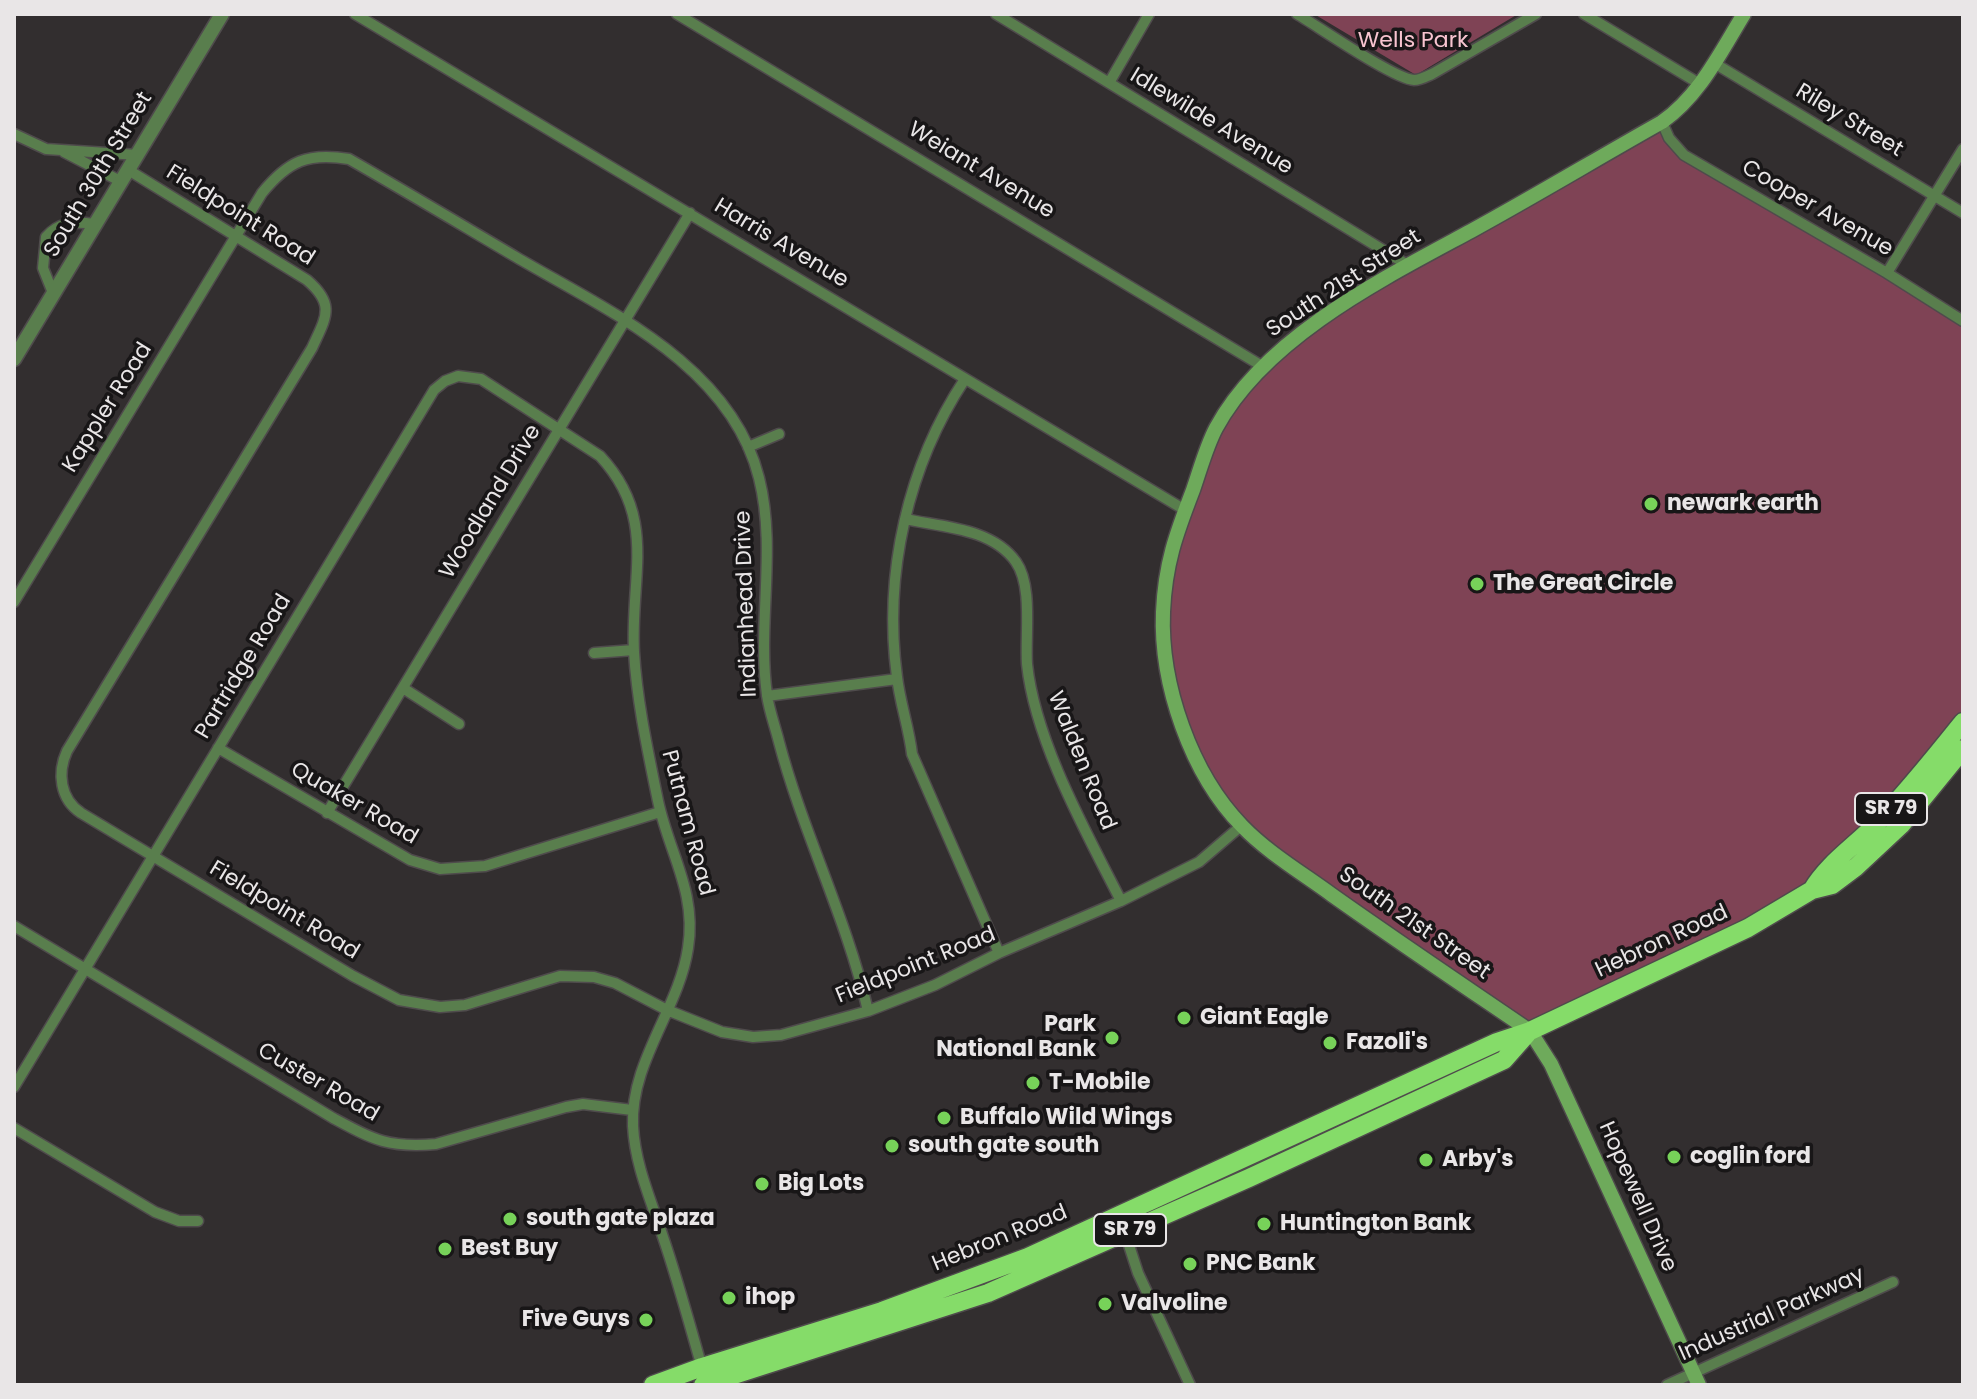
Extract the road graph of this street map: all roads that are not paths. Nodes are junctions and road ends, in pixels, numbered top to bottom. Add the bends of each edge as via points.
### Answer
1 (222, 14) edge
2 (355, 14) edge
3 (677, 14) edge
4 (996, 14) edge
5 (1149, 14) edge
6 (1297, 14) edge
7 (1536, 14) edge
8 (1584, 14) edge
9 (1744, 14) edge
10 (1714, 63) junction
11 (1109, 83) junction
12 (1700, 84) junction
13 (1662, 122) junction
14 (14, 134) edge
15 (1963, 149) edge
16 (62, 151) junction
17 (138, 155) junction
18 (126, 176) junction
19 (1933, 195) junction
20 (690, 213) junction
21 (1963, 213) edge
22 (94, 224) junction
23 (235, 235) junction
24 (1406, 264) junction
25 (1887, 273) junction
26 (53, 293) junction
27 (624, 321) junction
28 (1963, 321) edge
29 (14, 359) edge
30 (1262, 366) junction
31 (965, 379) junction
32 (558, 430) junction
33 (779, 434) dead end
34 (748, 447) junction
35 (1185, 510) junction
36 (905, 519) junction
37 (14, 602) edge
38 (634, 650) junction
39 (594, 653) dead end
40 (897, 679) junction
41 (403, 688) junction
42 (767, 696) junction
43 (1963, 722) edge
44 (459, 724) dead end
45 (218, 748) junction
46 (1963, 749) edge
47 (660, 812) junction
48 (327, 813) junction
49 (1241, 826) junction
50 (154, 856) junction
51 (1812, 890) junction
52 (1121, 901) junction
53 (14, 926) edge
54 (999, 953) junction
55 (86, 969) junction
56 (667, 1010) junction
57 (868, 1011) junction
58 (1530, 1031) junction
59 (14, 1087) edge
60 (632, 1110) junction
61 (14, 1128) edge
62 (1205, 1176) junction
63 (1110, 1218) junction
64 (198, 1221) dead end
65 (1125, 1233) junction
66 (1893, 1282) dead end
67 (1005, 1285) junction
68 (704, 1379) edge
69 (1696, 1379) edge
70 (653, 1385) edge
71 (1190, 1385) edge
72 (1667, 1385) edge

1 - 17 street, South 30th Street
2 - 20 street, Harris Avenue
3 - 30 street, Weiant Avenue
4 - 11 street, Idlewilde Avenue
5 - 11 street
6 - 7 street via 1417,80
8 - 12 street
9 - 10 main road, South 21st Street
10 - 12 main road, South 21st Street
10 - 19 street, Riley Street
11 - 24 street, Idlewilde Avenue
12 - 13 main road, South 21st Street via 1681,109
13 - 24 main road, South 21st Street
13 - 25 street, Cooper Avenue via 1684,155
14 - 16 street
15 - 19 street
16 - 17 street
16 - 18 street, Fieldpoint Road
17 - 18 street, South 30th Street
18 - 22 street, South 30th Street
18 - 23 street, Fieldpoint Road
19 - 21 street, Riley Street
19 - 25 street
20 - 27 street, Woodland Drive
20 - 31 street, Harris Avenue
22 - 26 street, South 30th Street
22 - 26 street via 68,223 46,237 43,268
23 - 27 street, Indianhead Drive via 262,193 289,165 328,156 349,159
23 - 37 street, Kappler Road
23 - 50 street, Fieldpoint Road via 321,292 327,317 61,769 71,806
24 - 30 main road, South 21st Street
25 - 28 street, Cooper Avenue
26 - 29 street, South 30th Street
27 - 32 street, Woodland Drive
27 - 34 street, Indianhead Drive via 678,358 709,389 732,415
30 - 35 main road, South 21st Street via 1214,430
31 - 35 street, Harris Avenue
31 - 36 street via 930,442
32 - 38 street, Putnam Road via 600,456 616,473 635,514
32 - 41 street, Woodland Drive
32 - 45 street, Partridge Road via 481,379 458,376 437,386
33 - 34 street
34 - 42 street, Indianhead Drive via 759,477 766,530
35 - 49 main road, South 21st Street via 1165,575 1162,627 1168,680 1183,729 1211,785
36 - 40 street via 895,579
36 - 52 street, Walden Road via 992,540 1018,564 1032,696 1060,773
38 - 39 street
38 - 47 street, Putnam Road
40 - 42 street
40 - 54 street via 912,754
41 - 44 street
41 - 48 street, Woodland Drive
42 - 57 street, Indianhead Drive via 795,800
43 - 51 highway, Hebron Road / SR 79 via 1904,795 1823,872
45 - 48 street, Quaker Road
45 - 50 street, Partridge Road
46 - 51 highway, Hebron Road / SR 79 via 1901,825 1832,885
47 - 48 street, Quaker Road via 485,866 454,870 410,860
47 - 56 street, Putnam Road via 690,901 688,949
49 - 52 street, Fieldpoint Road via 1199,862
49 - 58 main road, South 21st Street
50 - 55 street, Partridge Road
50 - 56 street, Fieldpoint Road via 405,1002 465,1005 543,980 580,975 615,983
51 - 58 highway, Hebron Road / SR 79 via 1748,928
52 - 54 street, Fieldpoint Road
53 - 55 street, Custer Road
54 - 57 street, Fieldpoint Road
55 - 59 street, Partridge Road
55 - 60 street, Custer Road via 333,1118 384,1143 446,1142 583,1104
56 - 57 street, Fieldpoint Road via 722,1032 753,1037 781,1035
56 - 60 street, Putnam Road
58 - 62 highway, Hebron Road / SR 79
58 - 65 highway, Hebron Road / SR 79 via 1504,1060
58 - 69 main road, Hopewell Drive via 1564,1091
60 - 68 street, Putnam Road via 640,1172
61 - 64 street via 155,1212
62 - 63 highway, Hebron Road / SR 79
62 - 65 highway via 1199,1185 1140,1213
63 - 67 highway via 1094,1238 1014,1274
63 - 68 highway, Hebron Road / SR 79 via 982,1275
65 - 67 highway, Hebron Road / SR 79
65 - 71 street
66 - 69 street, Industrial Parkway
67 - 68 highway, Hebron Road / SR 79 via 887,1327
68 - 70 highway, Hebron Road / SR 79
69 - 72 street, Industrial Parkway

